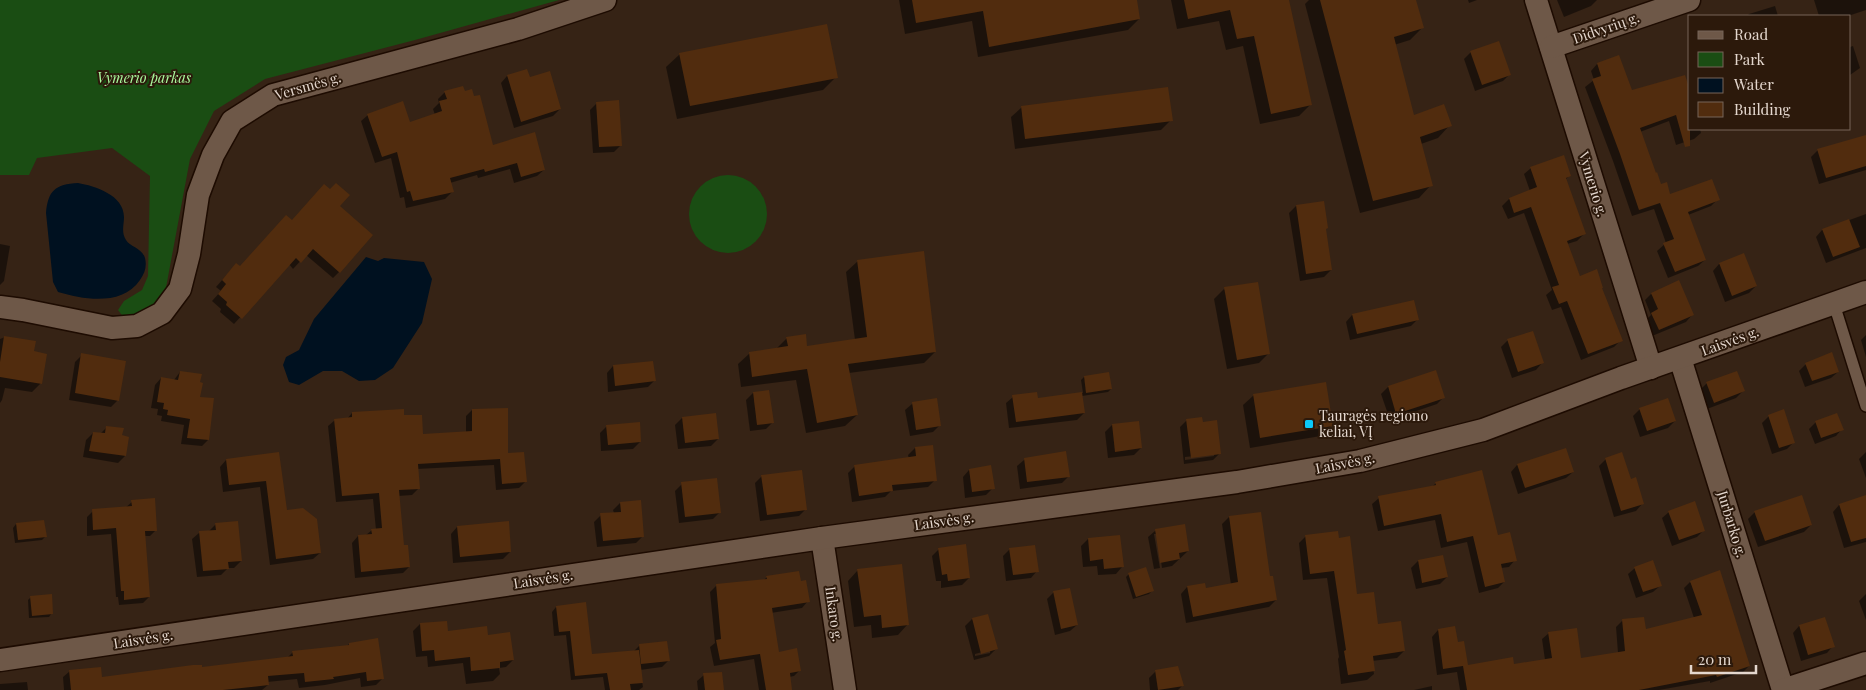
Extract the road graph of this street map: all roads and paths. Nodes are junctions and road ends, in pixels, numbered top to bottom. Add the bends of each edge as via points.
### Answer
1 (606, 0) edge
2 (1536, 0) edge
3 (1689, 0) edge
4 (1551, 47) junction
5 (1866, 292) edge
6 (1834, 304) junction
7 (0, 307) edge
8 (1680, 358) junction
9 (1651, 368) junction
10 (1866, 406) edge
11 (822, 538) junction
12 (0, 660) edge
13 (1866, 662) edge
14 (845, 690) edge
15 (1783, 690) edge

1 - 7 street, Versmės g. via 518,29 273,96 232,122 213,155 198,196 180,289 162,314 137,326 112,328
2 - 4 street, Vymerio g.
3 - 4 street, Didvyrių g.
4 - 9 street, Vymerio g.
5 - 6 street, Laisvės g.
6 - 8 street, Laisvės g.
6 - 10 lane
8 - 9 street, Laisvės g.
8 - 15 street, Jurbarko g.
9 - 11 street, Laisvės g. via 1483,430 1360,461 1237,482
11 - 12 street, Laisvės g.
11 - 14 street, Inkaro g.
13 - 15 street

